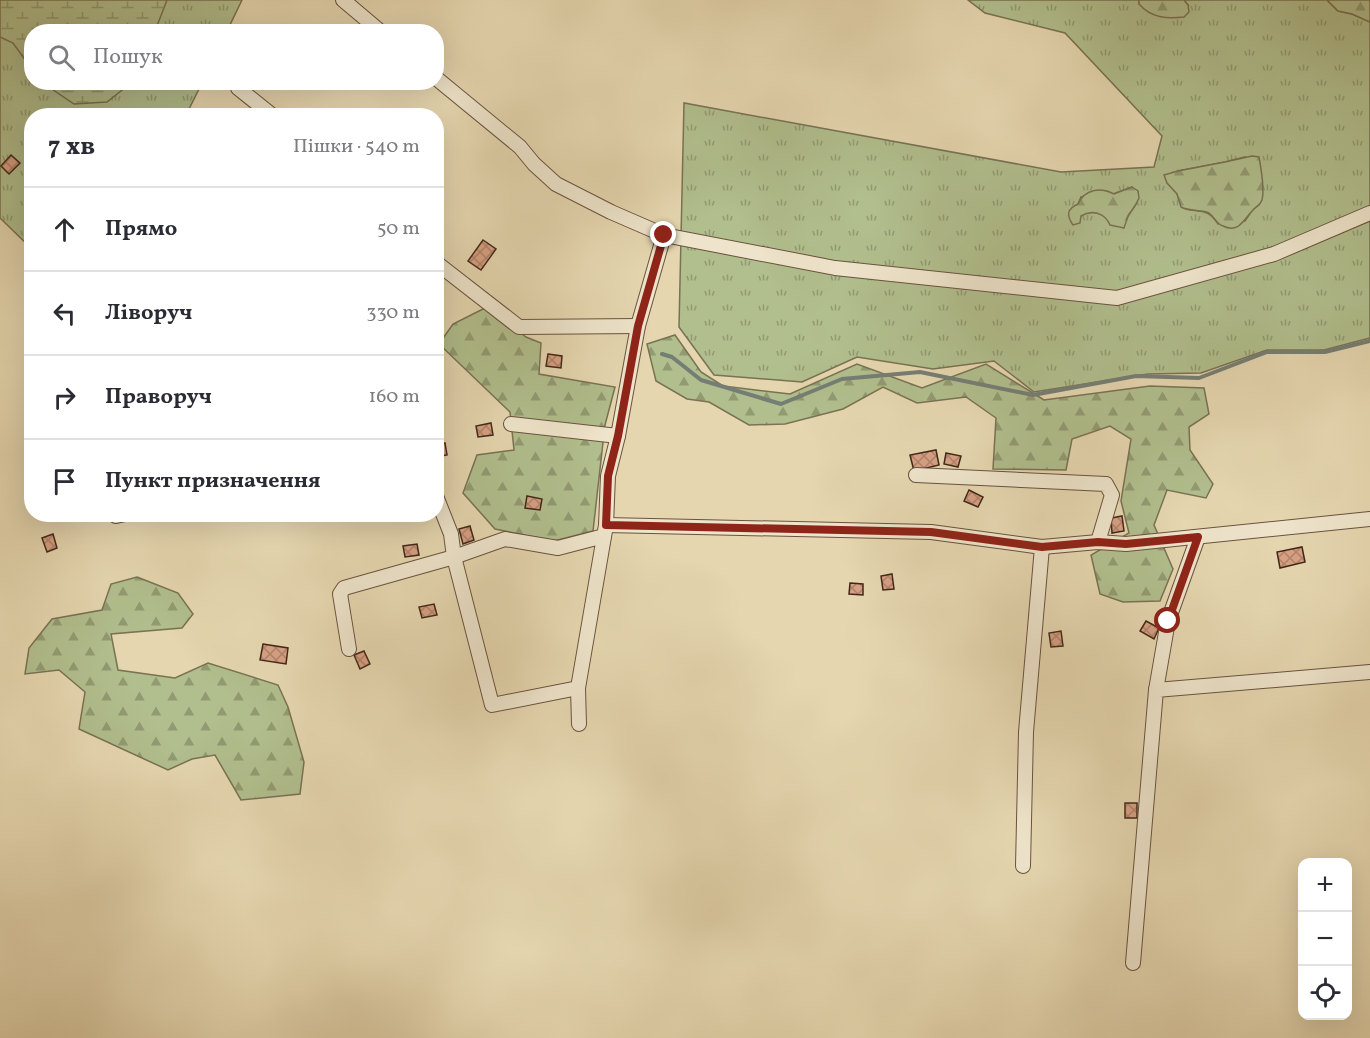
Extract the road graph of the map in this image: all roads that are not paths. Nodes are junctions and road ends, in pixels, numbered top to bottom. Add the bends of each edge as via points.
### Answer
1 (343, 0) edge
2 (372, 24) edge
3 (444, 85) edge
4 (240, 90) edge
5 (263, 108) edge
6 (1370, 213) edge
7 (664, 235) junction
8 (444, 269) edge
9 (638, 326) junction
10 (511, 424) dead end
11 (618, 436) junction
12 (916, 475) dead end
13 (444, 516) edge
14 (1370, 519) edge
15 (605, 530) junction
16 (1198, 537) junction
17 (1098, 542) junction
18 (1042, 547) junction
19 (454, 557) junction
20 (349, 649) dead end
21 (1370, 672) edge
22 (578, 688) junction
23 (1156, 690) junction
24 (579, 724) dead end
25 (1023, 866) dead end
26 (1133, 963) dead end

1 - 2 street
3 - 7 street via 520,147 556,184
4 - 5 street
6 - 7 street via 1274,254 1117,298 835,268
7 - 9 street
8 - 9 street via 519,327
9 - 11 street
10 - 11 street
11 - 15 street via 608,476
12 - 17 street via 1106,484 1112,495
13 - 19 street
14 - 16 street
15 - 18 street via 931,532
15 - 19 street via 558,548 505,539
15 - 22 street
16 - 17 street via 1126,544
16 - 23 street via 1168,621
17 - 18 street
18 - 25 street via 1026,732
19 - 20 street via 344,588 340,594
19 - 22 street via 492,705
21 - 23 street
22 - 24 street
23 - 26 street

